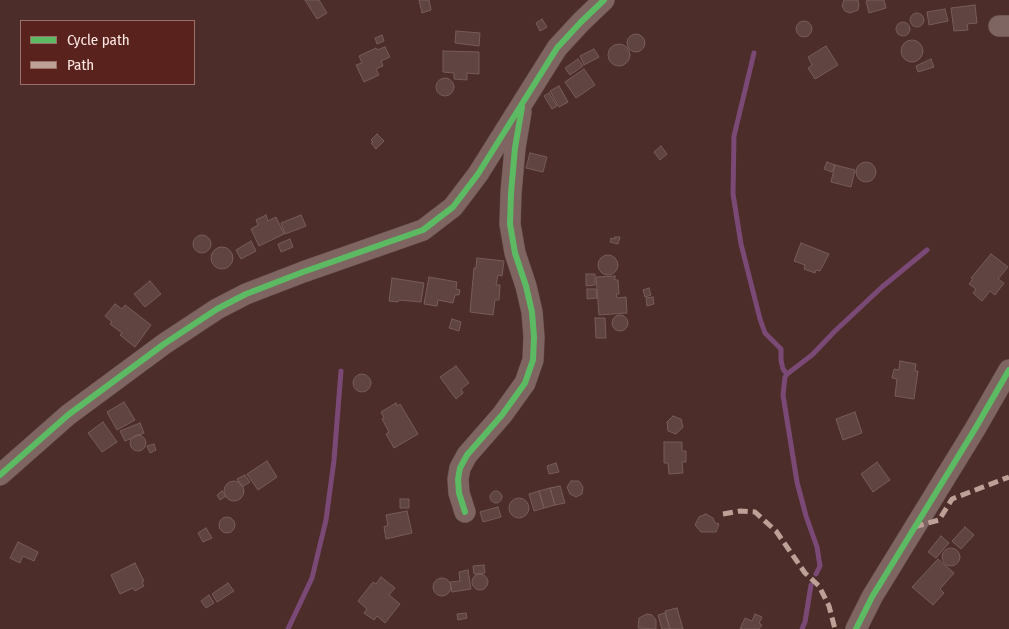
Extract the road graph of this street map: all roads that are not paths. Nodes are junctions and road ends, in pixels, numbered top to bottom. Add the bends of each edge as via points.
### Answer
1 (604, 0) edge
2 (522, 102) junction
3 (1009, 370) edge
4 (0, 476) edge
5 (465, 512) dead end
6 (856, 629) edge

1 - 2 street via 557,48
2 - 4 street via 478,174 453,207 423,230 303,272 217,309 68,415
2 - 5 street via 510,193 510,224 532,312 533,360 525,383 460,468 458,479
3 - 6 street

